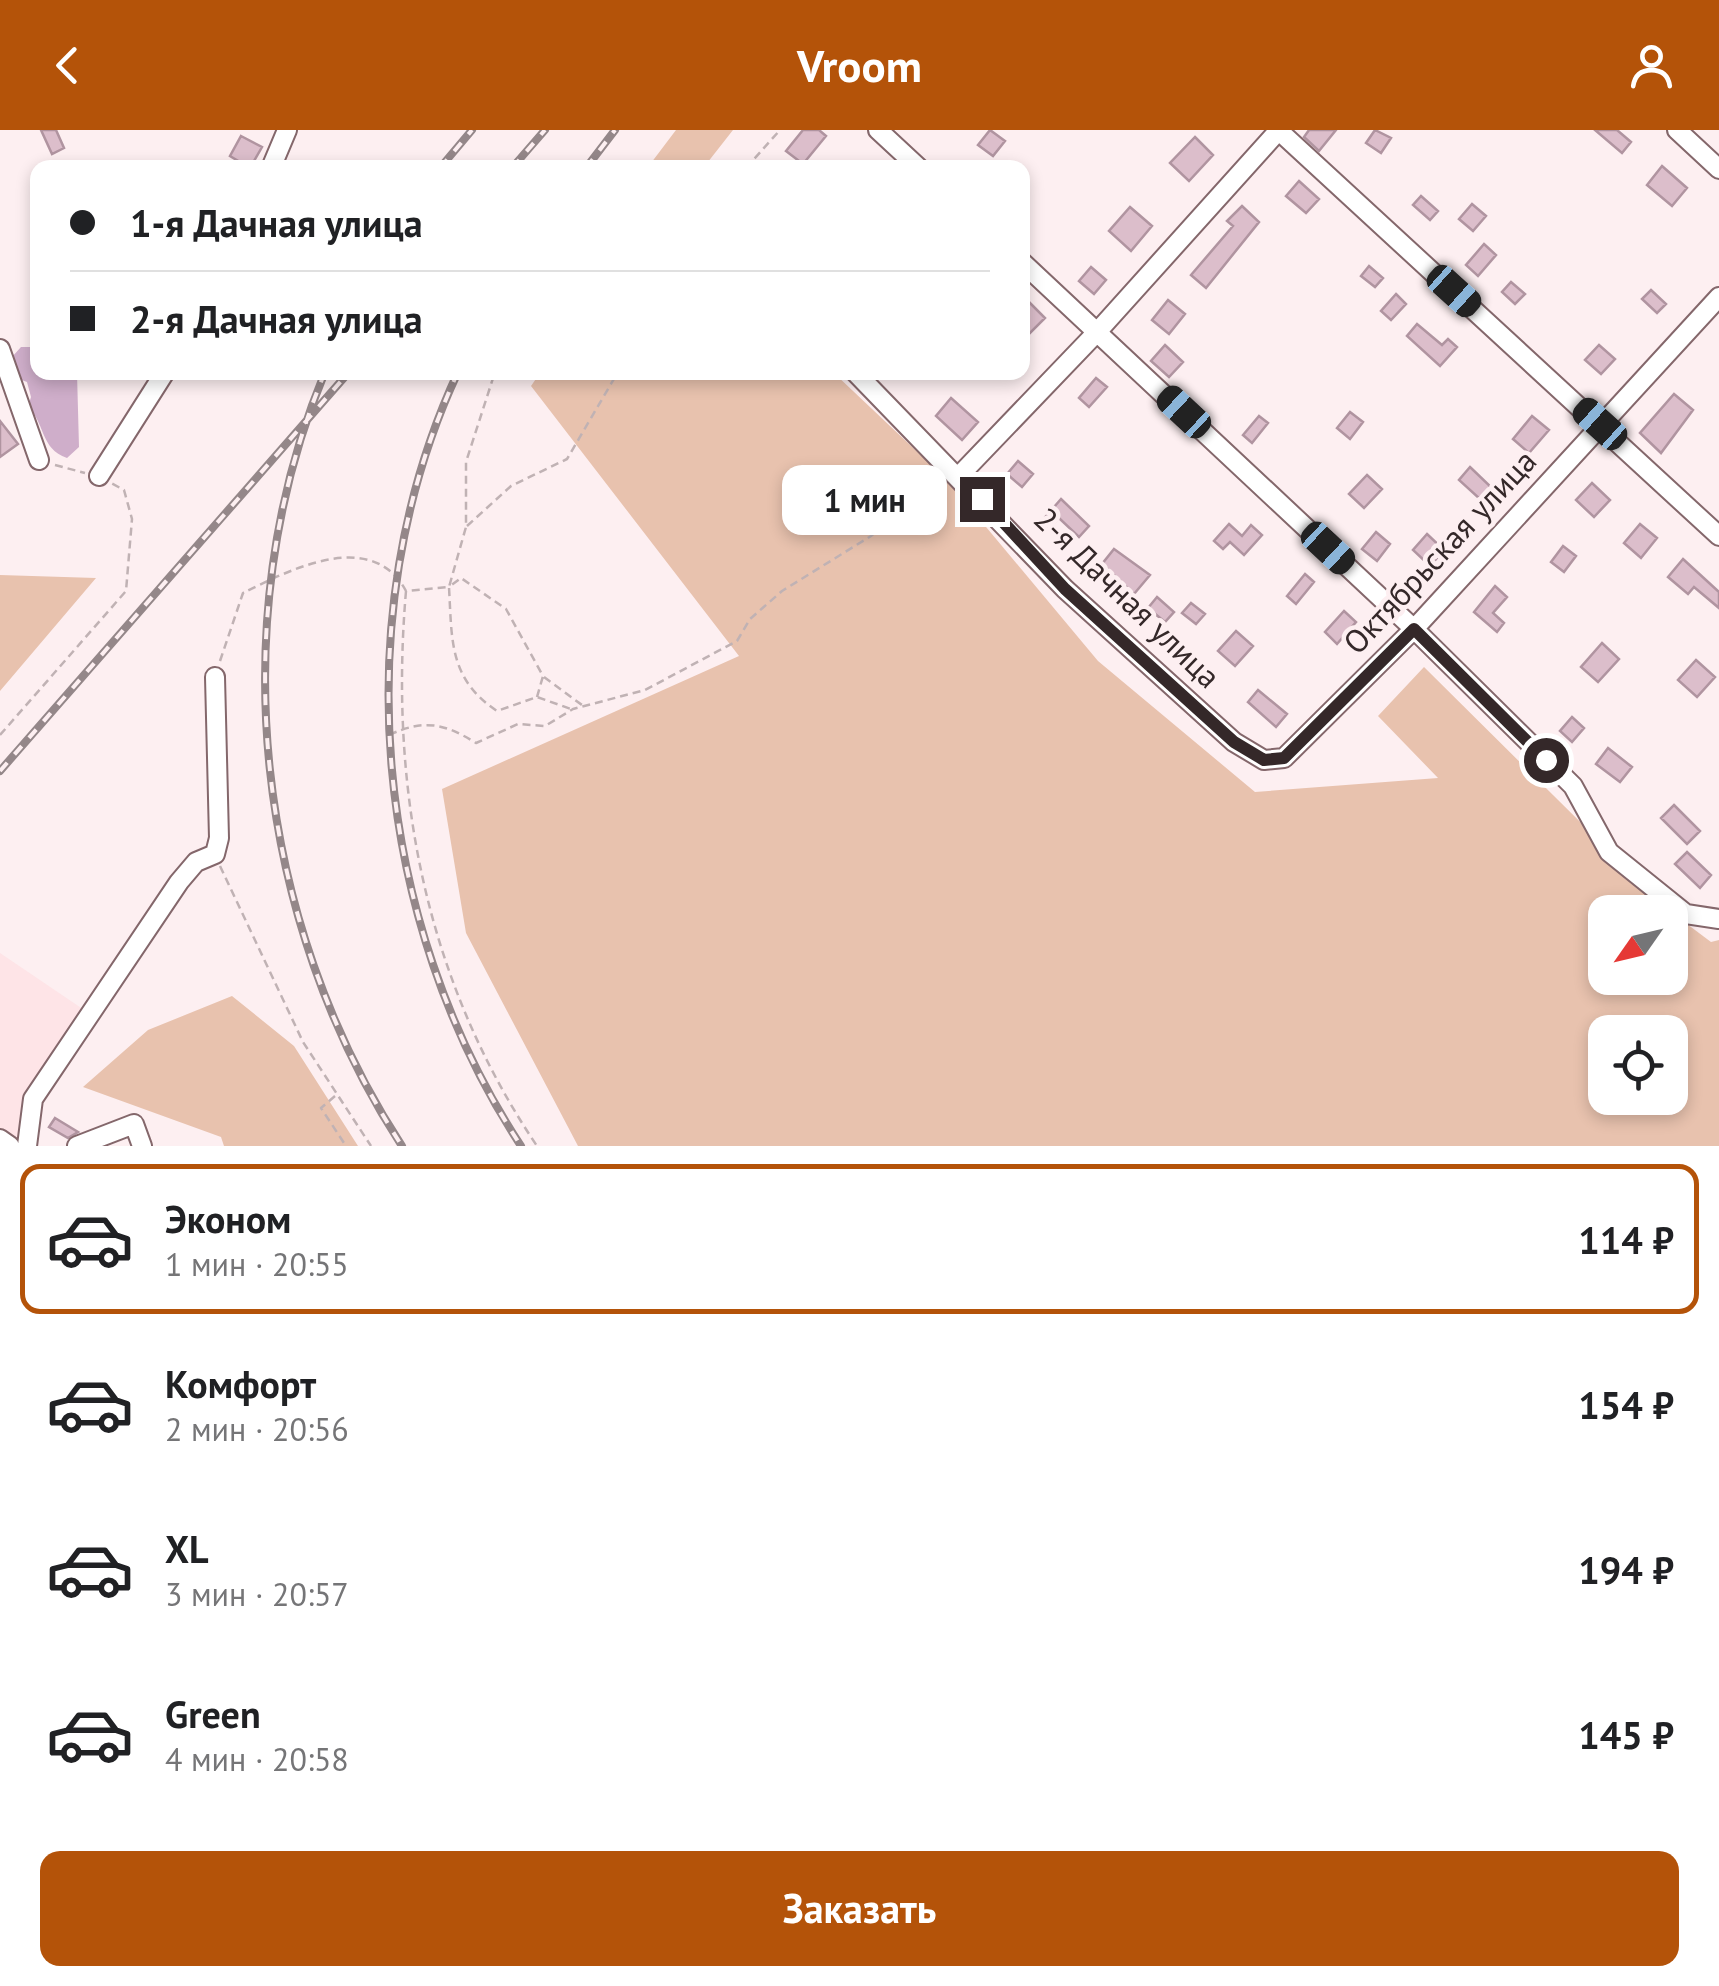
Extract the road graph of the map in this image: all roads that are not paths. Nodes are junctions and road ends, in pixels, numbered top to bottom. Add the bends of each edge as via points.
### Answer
1 (287, 130) edge
2 (878, 130) edge
3 (1279, 130) edge
4 (1677, 130) edge
5 (274, 160) edge
6 (910, 160) edge
7 (1719, 169) edge
8 (1030, 269) edge
9 (1719, 297) edge
10 (1098, 331) junction
11 (0, 350) edge
12 (159, 380) edge
13 (863, 380) edge
14 (1600, 424) junction
15 (39, 460) road end
16 (99, 476) road end
17 (959, 476) junction
18 (1719, 536) edge
19 (1414, 629) junction
20 (215, 676) road end
21 (1284, 758) joint
22 (1719, 919) edge
23 (0, 1138) edge
24 (10, 1146) edge
25 (27, 1146) edge
26 (78, 1146) edge
27 (142, 1146) edge

1 - 5 street
2 - 6 street
3 - 10 street
3 - 14 street
4 - 7 street
8 - 10 street
9 - 14 street, Октябрьская улица
10 - 17 street
10 - 19 street
11 - 15 street
12 - 16 street
13 - 17 street, 2-я Дачная улица
14 - 18 street
14 - 19 street, Октябрьская улица
17 - 21 street, 2-я Дачная улица via 1065,589 1234,742 1264,760
19 - 21 street, Октябрьская улица
19 - 22 street via 1573,786 1610,852 1686,914
20 - 25 street via 214,854 179,882 33,1099
23 - 24 street
26 - 27 street via 134,1124

